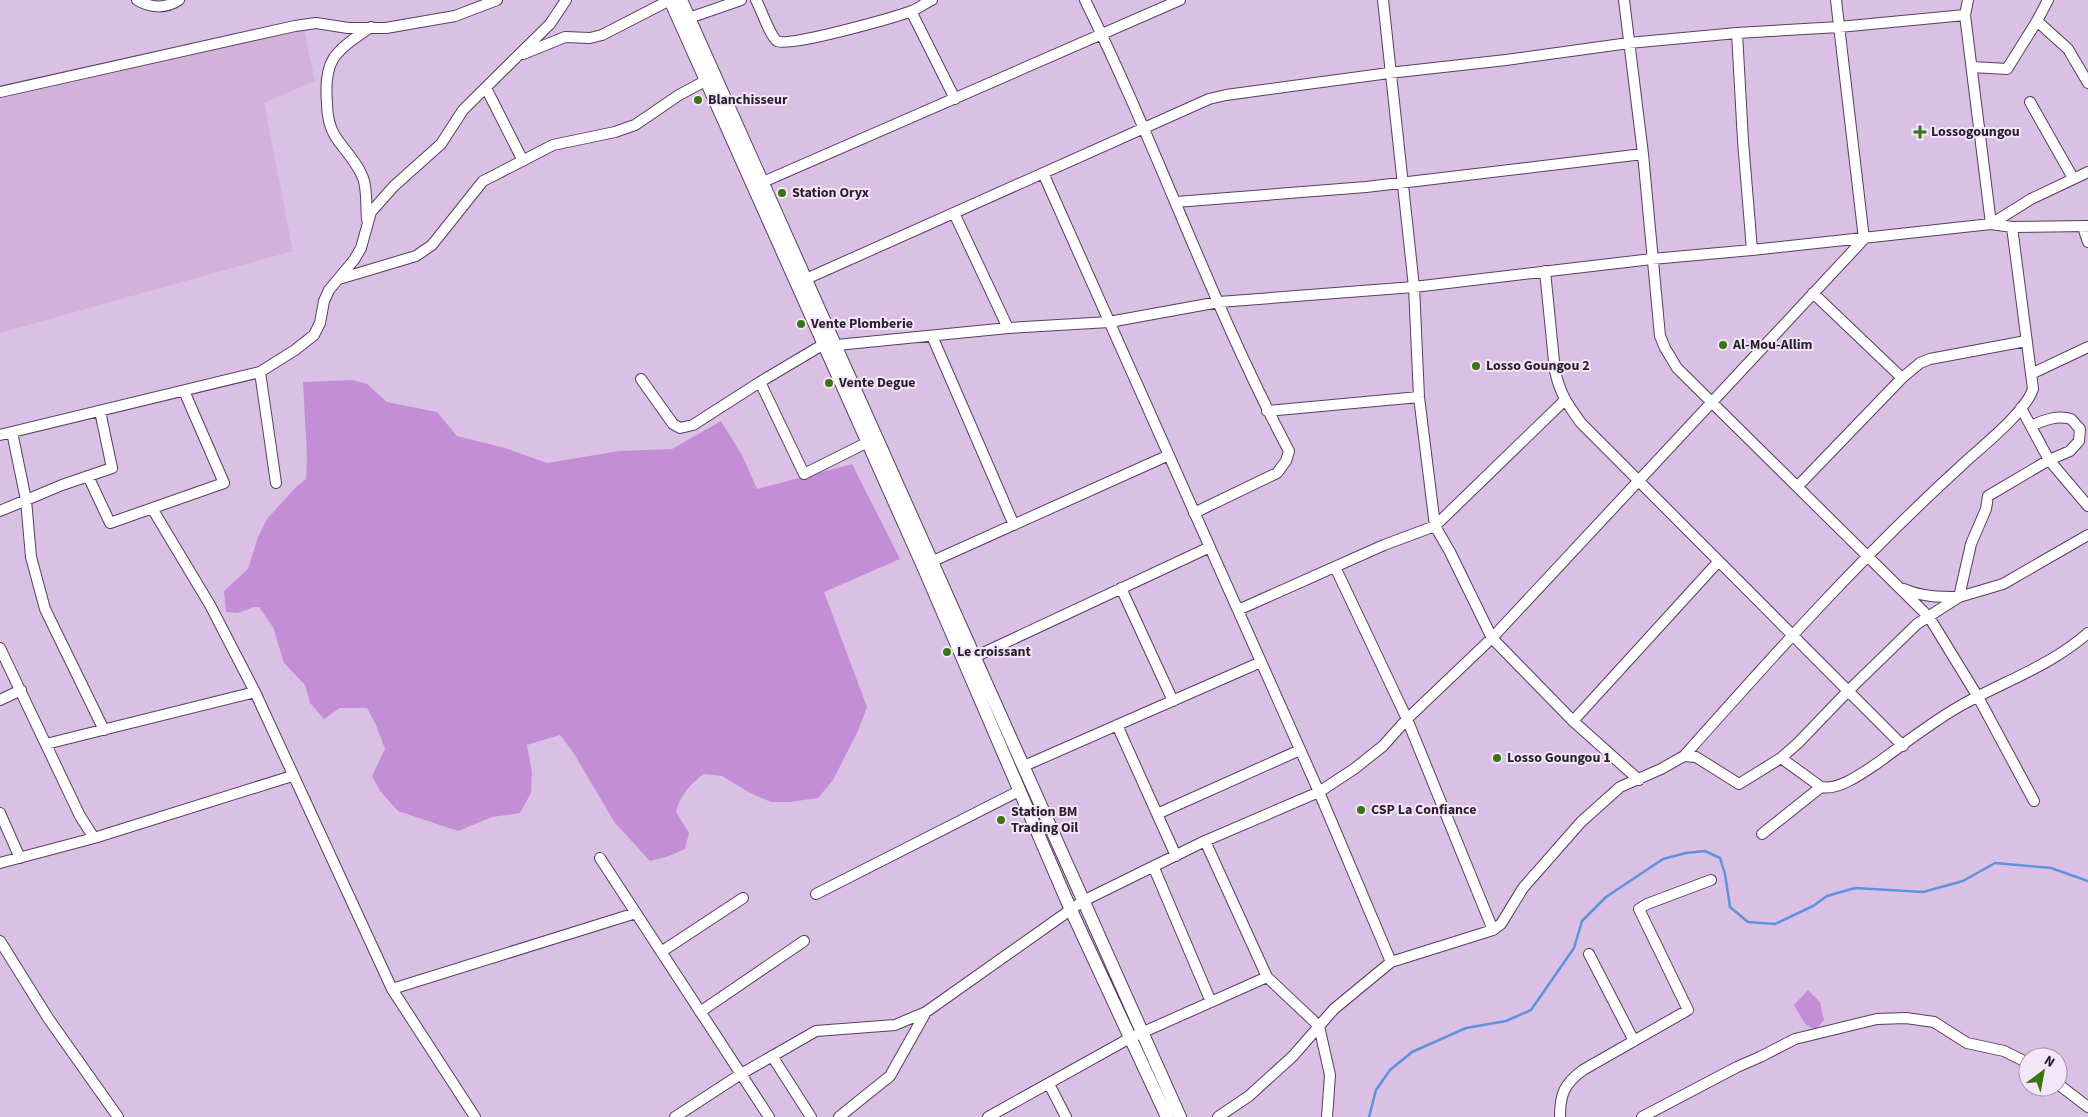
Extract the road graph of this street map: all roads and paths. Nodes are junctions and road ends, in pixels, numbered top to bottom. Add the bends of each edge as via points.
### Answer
1 (137, 0) edge
2 (180, 0) edge
3 (497, 0) edge
4 (566, 0) edge
5 (670, 0) edge
6 (681, 0) edge
7 (741, 0) edge
8 (756, 0) edge
9 (932, 0) edge
10 (1086, 0) edge
11 (1180, 0) edge
12 (1382, 0) edge
13 (1624, 0) edge
14 (1836, 0) edge
15 (1968, 0) edge
16 (2048, 0) edge
17 (911, 11) junction
18 (1965, 15) junction
19 (689, 18) junction
20 (2037, 21) junction
21 (1838, 27) junction
22 (371, 28) junction
23 (1737, 33) junction
24 (1102, 34) junction
25 (1629, 42) junction
26 (518, 56) junction
27 (1972, 67) junction
28 (1390, 73) junction
29 (707, 80) junction
30 (2088, 83) edge
31 (486, 88) junction
32 (0, 92) edge
33 (955, 99) junction
34 (2030, 102) dead end
35 (1143, 129) junction
36 (1643, 154) junction
37 (523, 161) junction
38 (2088, 172) edge
39 (1043, 174) junction
40 (2073, 178) junction
41 (757, 182) junction
42 (1401, 182) junction
43 (1176, 202) junction
44 (954, 213) junction
45 (1991, 224) junction
46 (367, 225) junction
47 (2085, 226) edge
48 (2012, 227) junction
49 (1864, 238) junction
50 (2088, 242) edge
51 (1752, 250) junction
52 (1652, 259) junction
53 (1545, 271) junction
54 (339, 279) junction
55 (801, 280) junction
56 (1414, 287) junction
57 (1813, 294) junction
58 (1219, 302) junction
59 (1109, 322) junction
60 (1008, 328) junction
61 (932, 336) junction
62 (2026, 341) junction
63 (830, 345) junction
64 (2088, 348) edge
65 (260, 372) junction
66 (2031, 374) junction
67 (1902, 378) junction
68 (641, 379) dead end
69 (760, 382) junction
70 (184, 390) junction
71 (1419, 397) junction
72 (1565, 400) junction
73 (1713, 401) junction
74 (2021, 408) junction
75 (100, 411) junction
76 (1267, 411) junction
77 (2031, 426) junction
78 (12, 432) junction
79 (0, 435) edge
80 (868, 442) junction
81 (1169, 455) junction
82 (2049, 460) junction
83 (88, 476) junction
84 (1638, 482) junction
85 (276, 483) dead end
86 (1798, 486) junction
87 (26, 500) junction
88 (2088, 506) edge
89 (153, 510) junction
90 (0, 511) edge
91 (1194, 513) junction
92 (1014, 524) junction
93 (1435, 526) junction
94 (2088, 535) edge
95 (1210, 548) junction
96 (1869, 556) junction
97 (928, 562) junction
98 (1718, 562) junction
99 (1335, 566) junction
100 (1899, 586) junction
101 (1121, 588) junction
102 (1959, 597) junction
103 (1238, 610) junction
104 (1929, 617) junction
105 (2088, 633) edge
106 (1792, 636) junction
107 (1492, 638) junction
108 (0, 648) edge
109 (969, 660) junction
110 (1261, 662) junction
111 (21, 690) junction
112 (255, 692) junction
113 (1848, 692) junction
114 (1978, 697) junction
115 (0, 700) edge
116 (1173, 701) junction
117 (1407, 719) junction
118 (1573, 721) junction
119 (1117, 726) junction
120 (104, 730) junction
121 (46, 744) junction
122 (1903, 746) junction
123 (1300, 750) junction
124 (1684, 756) junction
125 (1781, 758) junction
126 (1024, 766) junction
127 (292, 776) junction
128 (1639, 780) junction
129 (1821, 787) junction
130 (1020, 791) junction
131 (1319, 792) junction
132 (2034, 801) dead end
133 (0, 813) edge
134 (1157, 814) junction
135 (1762, 834) dead end
136 (94, 838) junction
137 (1205, 841) junction
138 (1176, 856) junction
139 (20, 858) junction
140 (600, 858) dead end
141 (0, 863) edge
142 (1154, 868) junction
143 (1711, 880) dead end
144 (816, 894) dead end
145 (743, 898) dead end
146 (1083, 901) junction
147 (1070, 908) junction
148 (636, 913) junction
149 (1492, 930) junction
150 (0, 941) edge
151 (804, 941) dead end
152 (661, 952) junction
153 (1589, 954) dead end
154 (1391, 962) junction
155 (1267, 977) junction
156 (392, 989) junction
157 (1211, 1002) junction
158 (700, 1012) junction
159 (926, 1012) junction
160 (1319, 1026) junction
161 (1136, 1036) junction
162 (1634, 1041) junction
163 (772, 1056) junction
164 (2018, 1058) edge
165 (741, 1074) junction
166 (1049, 1084) junction
167 (2068, 1092) edge
168 (2088, 1107) edge
169 (118, 1117) edge
170 (474, 1117) edge
171 (674, 1117) edge
172 (769, 1117) edge
173 (811, 1117) edge
174 (839, 1117) edge
175 (988, 1117) edge
176 (1066, 1117) edge
177 (1166, 1117) edge
178 (1180, 1117) edge
179 (1218, 1117) edge
180 (1326, 1117) edge
181 (1560, 1117) edge
182 (1642, 1117) edge

1 - 2 street via 152,7
3 - 22 street via 455,16
4 - 26 street via 550,24
5 - 26 street via 602,35 590,38 565,36
5 - 29 main road
6 - 19 main road
7 - 19 street
8 - 17 street via 774,38 783,43
9 - 17 street
10 - 24 street
11 - 24 street
12 - 28 street
13 - 25 street
14 - 21 street
15 - 18 street
16 - 20 street
17 - 33 street
18 - 21 street
18 - 27 street
19 - 41 main road
20 - 27 street via 2007,69
20 - 30 street via 2068,49
21 - 23 street
21 - 49 street
22 - 32 street via 316,23 295,26
22 - 46 street via 340,48 330,63 325,81 333,134 364,182
23 - 25 street
23 - 51 street
24 - 33 street
24 - 35 street
25 - 28 street
25 - 36 street
26 - 31 street
27 - 45 street
28 - 35 street via 1217,96
28 - 42 street
29 - 37 street via 635,125 560,143
29 - 41 main road
31 - 37 street
31 - 46 street via 463,110 435,150 382,199 371,212
33 - 41 street
34 - 40 street
35 - 39 street
35 - 43 street
36 - 42 street
36 - 52 street
37 - 54 street via 483,181 432,245 416,256
38 - 40 street
39 - 44 street
39 - 59 street
40 - 45 street
41 - 55 main road
42 - 43 street
42 - 56 street
43 - 58 street
44 - 55 street
44 - 60 street
45 - 48 street
45 - 49 street
46 - 54 street via 361,248
47 - 48 street
47 - 50 street
48 - 62 street
49 - 51 street
49 - 57 street
51 - 52 street
52 - 53 street
52 - 73 street via 1660,336 1665,348 1677,368
53 - 56 street
53 - 72 street via 1555,371
54 - 65 street via 327,296 314,335
55 - 63 main road
56 - 58 street
56 - 71 street
57 - 67 street
57 - 73 street
58 - 59 street
58 - 76 street
59 - 60 street
59 - 81 street
60 - 61 street
61 - 63 street
61 - 92 street
62 - 66 street
62 - 67 street via 1930,359 1920,362
63 - 69 street
63 - 80 main road
63 - 97 main road
64 - 66 street
65 - 70 street
65 - 85 street
66 - 74 street via 2033,389
67 - 86 street
68 - 69 street via 673,424 680,428 693,426
69 - 80 street via 804,474
70 - 75 street
70 - 89 street via 224,483
71 - 76 street
71 - 93 street
72 - 84 street via 1581,423
72 - 93 street
73 - 84 street
73 - 86 street
74 - 77 street
74 - 96 street
75 - 78 street
75 - 83 street via 112,468
76 - 91 street via 1289,451 1283,467 1274,475
77 - 82 street
77 - 82 street via 2058,417 2076,423 2080,433 2076,446
78 - 79 street
78 - 87 street
80 - 97 main road
81 - 91 street
81 - 92 street
82 - 88 street
82 - 102 street via 1988,496 1971,544
83 - 87 street
83 - 89 street via 110,523
84 - 98 street
84 - 107 street
86 - 96 street
87 - 90 street
87 - 120 street via 31,557 45,609
89 - 112 street via 210,605
91 - 95 street
92 - 97 street
93 - 99 street
93 - 107 street
94 - 102 street via 2003,584
95 - 101 street
95 - 103 street
96 - 100 street
96 - 106 street
97 - 109 main road
98 - 106 street
98 - 118 street
99 - 103 street
99 - 117 street
100 - 102 street via 1914,593
100 - 104 street
101 - 109 street
101 - 116 street
102 - 104 street
103 - 110 street
104 - 113 street
104 - 114 street
105 - 114 street via 2042,666
106 - 113 street
106 - 124 street
107 - 117 street
107 - 118 street
108 - 111 street
109 - 126 main road
109 - 130 main road
110 - 116 street
110 - 123 street
111 - 115 street
111 - 121 street
112 - 120 street
112 - 127 street
113 - 122 street
113 - 125 street
114 - 122 street via 1959,706
114 - 132 street
116 - 119 street
117 - 131 street via 1383,746
117 - 149 street
118 - 128 street
119 - 126 street
119 - 134 street
120 - 121 street
121 - 136 street
122 - 129 street via 1845,782
123 - 131 street
123 - 134 street
124 - 125 street via 1696,757 1739,784
124 - 128 street
125 - 129 street
126 - 146 main road
127 - 136 street
127 - 156 street
128 - 149 street via 1620,787 1581,822 1523,888 1500,924
129 - 135 street
130 - 144 street
130 - 147 main road
131 - 137 street
131 - 154 street
133 - 139 street
134 - 138 street
136 - 139 street
137 - 138 street
137 - 155 street
138 - 142 street
139 - 141 street
140 - 148 street
142 - 146 street
142 - 157 street
143 - 162 street via 1638,909 1688,1010
145 - 152 street
146 - 147 street
146 - 161 main road
147 - 159 street
147 - 161 main road
148 - 152 street
148 - 156 street
149 - 154 street
150 - 169 street via 48,1018
151 - 158 street
152 - 158 street
153 - 162 street
154 - 160 street via 1334,1009
155 - 157 street
155 - 160 street
156 - 170 street
157 - 161 street
158 - 165 street
159 - 163 street via 895,1025 816,1031
159 - 174 street via 890,1076
160 - 179 street via 1293,1056 1249,1096
160 - 180 street via 1330,1075
161 - 166 street
161 - 177 main road
161 - 178 main road
162 - 181 street via 1571,1079 1560,1100
163 - 165 street
163 - 173 street
164 - 182 street via 2004,1051 1967,1043 1934,1022 1906,1018 1877,1019 1795,1039
165 - 171 street
165 - 172 street
166 - 175 street
166 - 176 street
167 - 168 street

